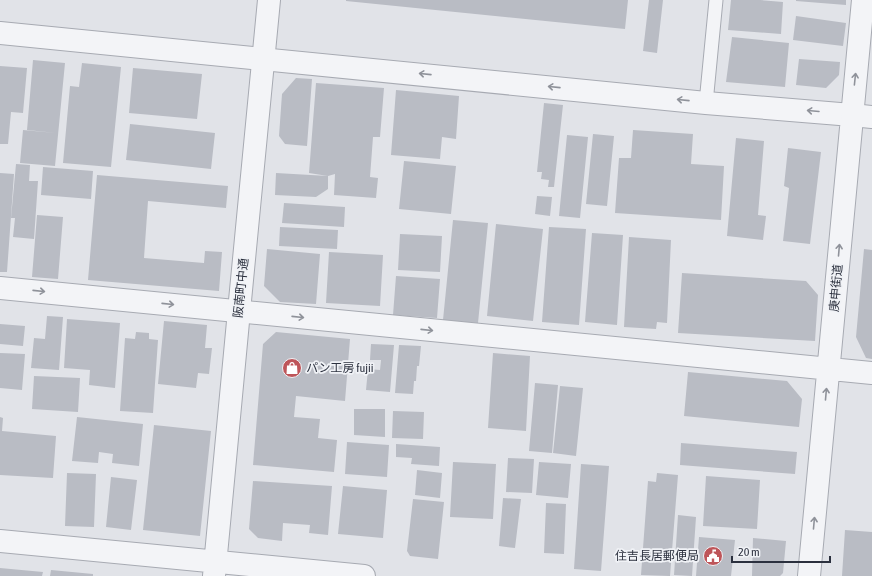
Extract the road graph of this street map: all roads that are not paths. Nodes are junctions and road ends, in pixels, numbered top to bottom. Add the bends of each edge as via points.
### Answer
1 (270, 0) edge
2 (716, 0) edge
3 (863, 0) edge
4 (0, 33) edge
5 (264, 58) junction
6 (706, 103) junction
7 (862, 116) edge
8 (0, 288) edge
9 (239, 312) junction
10 (828, 369) junction
11 (872, 373) edge
12 (0, 541) edge
13 (215, 569) edge
14 (364, 576) edge
15 (809, 576) edge

1 - 5 street, 阪南町中通
2 - 6 lane
7 -> 3 street, 庚申街道
4 - 5 street
6 -> 5 street
5 - 9 street, 阪南町中通
7 -> 6 street
10 -> 7 street, 庚申街道
8 -> 9 street
9 -> 10 street
9 - 13 street, 阪南町中通
10 - 11 street
15 -> 10 street, 庚申街道
12 - 13 street
13 - 14 street

